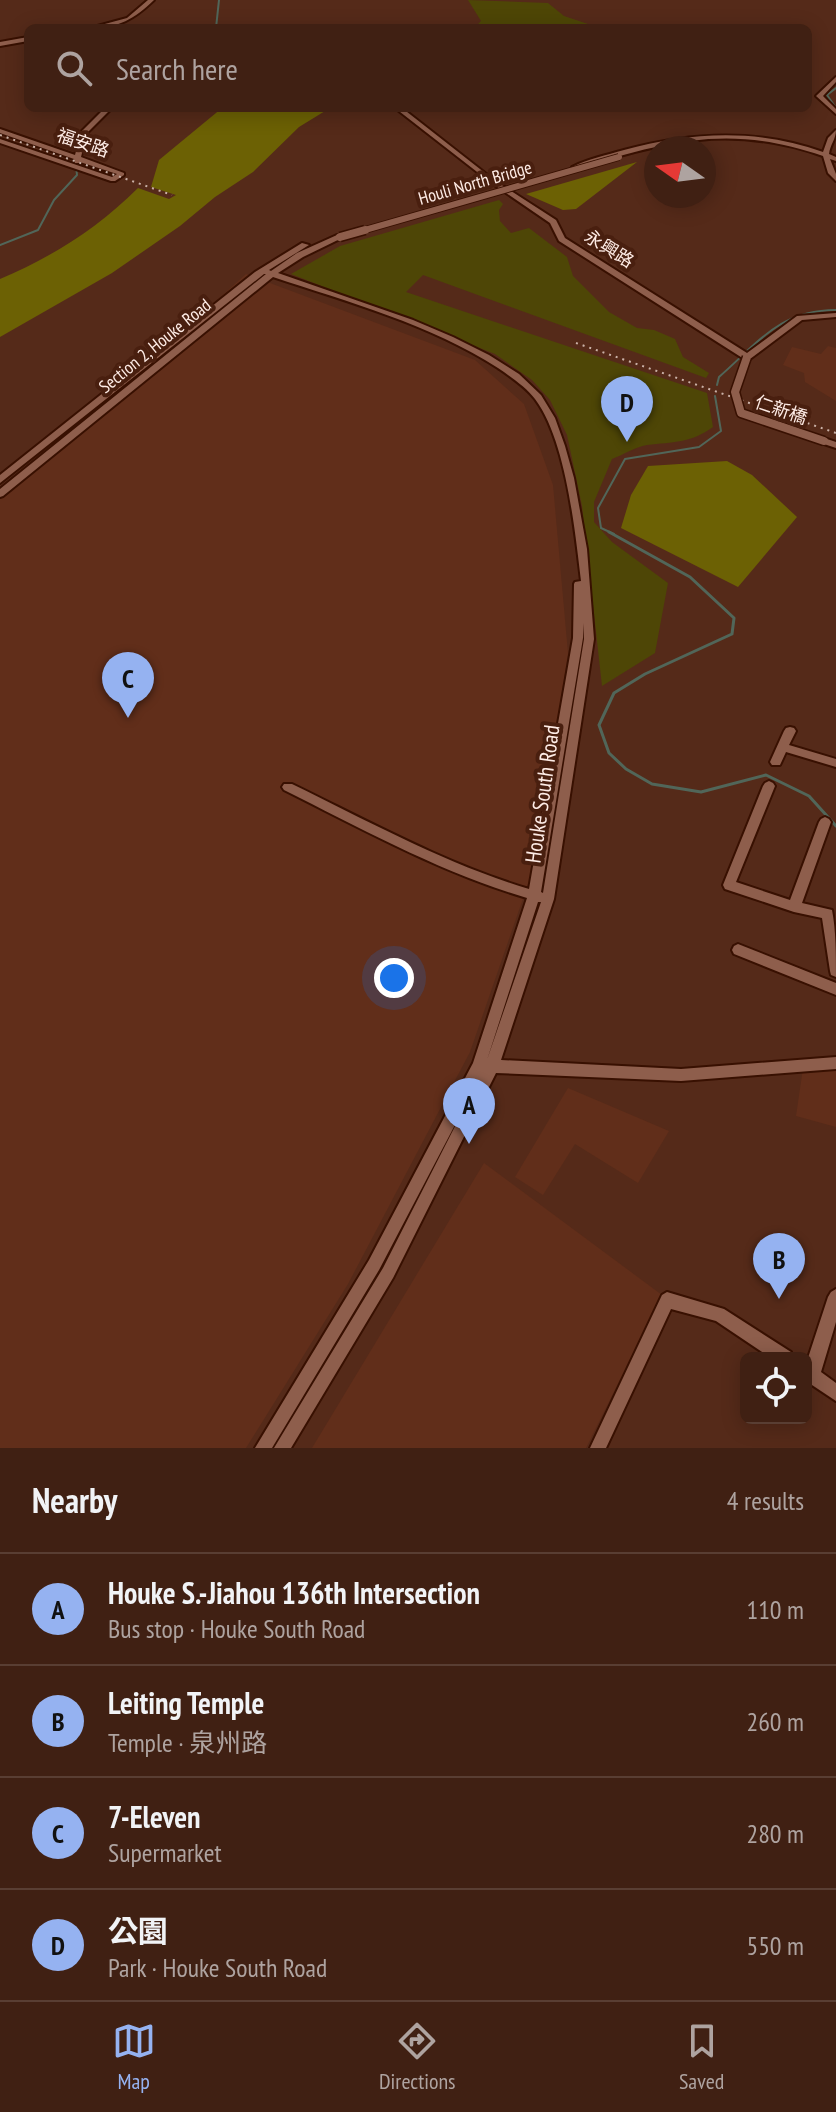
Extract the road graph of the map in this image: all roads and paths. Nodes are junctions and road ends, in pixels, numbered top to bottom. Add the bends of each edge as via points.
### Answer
1 (151, 0) edge
2 (114, 24) edge
3 (24, 40) edge
4 (0, 44) edge
5 (836, 79) edge
6 (105, 112) edge
7 (403, 112) edge
8 (836, 112) edge
9 (0, 131) edge
10 (836, 132) edge
11 (0, 141) edge
12 (826, 157) junction
13 (76, 162) junction
14 (836, 162) edge
15 (836, 179) edge
16 (338, 235) junction
17 (265, 274) junction
18 (836, 315) edge
19 (747, 357) junction
20 (102, 398) junction
21 (113, 401) junction
22 (836, 445) edge
23 (0, 480) edge
24 (0, 494) edge
25 (790, 731) dead end
26 (783, 747) junction
27 (776, 762) dead end
28 (836, 763) edge
29 (769, 786) dead end
30 (288, 787) dead end
31 (825, 822) dead end
32 (541, 898) junction
33 (794, 907) junction
34 (738, 950) dead end
35 (836, 971) edge
36 (836, 989) edge
37 (836, 1063) edge
38 (485, 1066) junction
39 (381, 1269) junction
40 (836, 1297) edge
41 (776, 1352) edge
42 (812, 1365) edge
43 (812, 1376) edge
44 (836, 1393) edge
45 (263, 1448) edge
46 (282, 1448) edge
47 (598, 1448) edge

1 - 2 street
3 - 4 street
5 - 8 street via 819,96
6 - 13 street via 84,132
7 - 19 street, 永興路 via 553,222 562,239
9 - 13 street, 福安路
10 - 12 street
11 - 13 street, 福安路
12 - 14 street
12 - 15 street
12 - 16 street, Houli North Bridge, bridge via 773,145 674,143
12 - 16 street, Houli North Bridge, bridge via 771,140 700,135 635,146
13 - 13 street, 福安路 via 113,180 122,174
16 - 17 street, Section 2, Houke Road
17 - 20 street, Section 2, Houke Road
17 - 21 street, Section 2, Houke Road
17 - 32 street, Houke South Road via 472,353 531,396 550,430 581,609
18 - 19 street via 800,318
19 - 22 street, 仁新橋, bridge via 735,380 741,413
20 - 21 street
20 - 23 street, Section 2, Houke Road
21 - 24 street, Section 2, Houke Road
25 - 26 street
26 - 27 street
26 - 28 street
29 - 33 street via 729,885
30 - 32 street via 419,850
31 - 33 street
32 - 38 street, Houke South Road
33 - 35 street via 828,914
34 - 36 street
37 - 38 street via 681,1075
38 - 39 street, Houke South Road
39 - 45 street, Houke South Road
39 - 46 street, Houke South Road
40 - 42 street
41 - 47 street via 719,1314 667,1300
43 - 44 street

